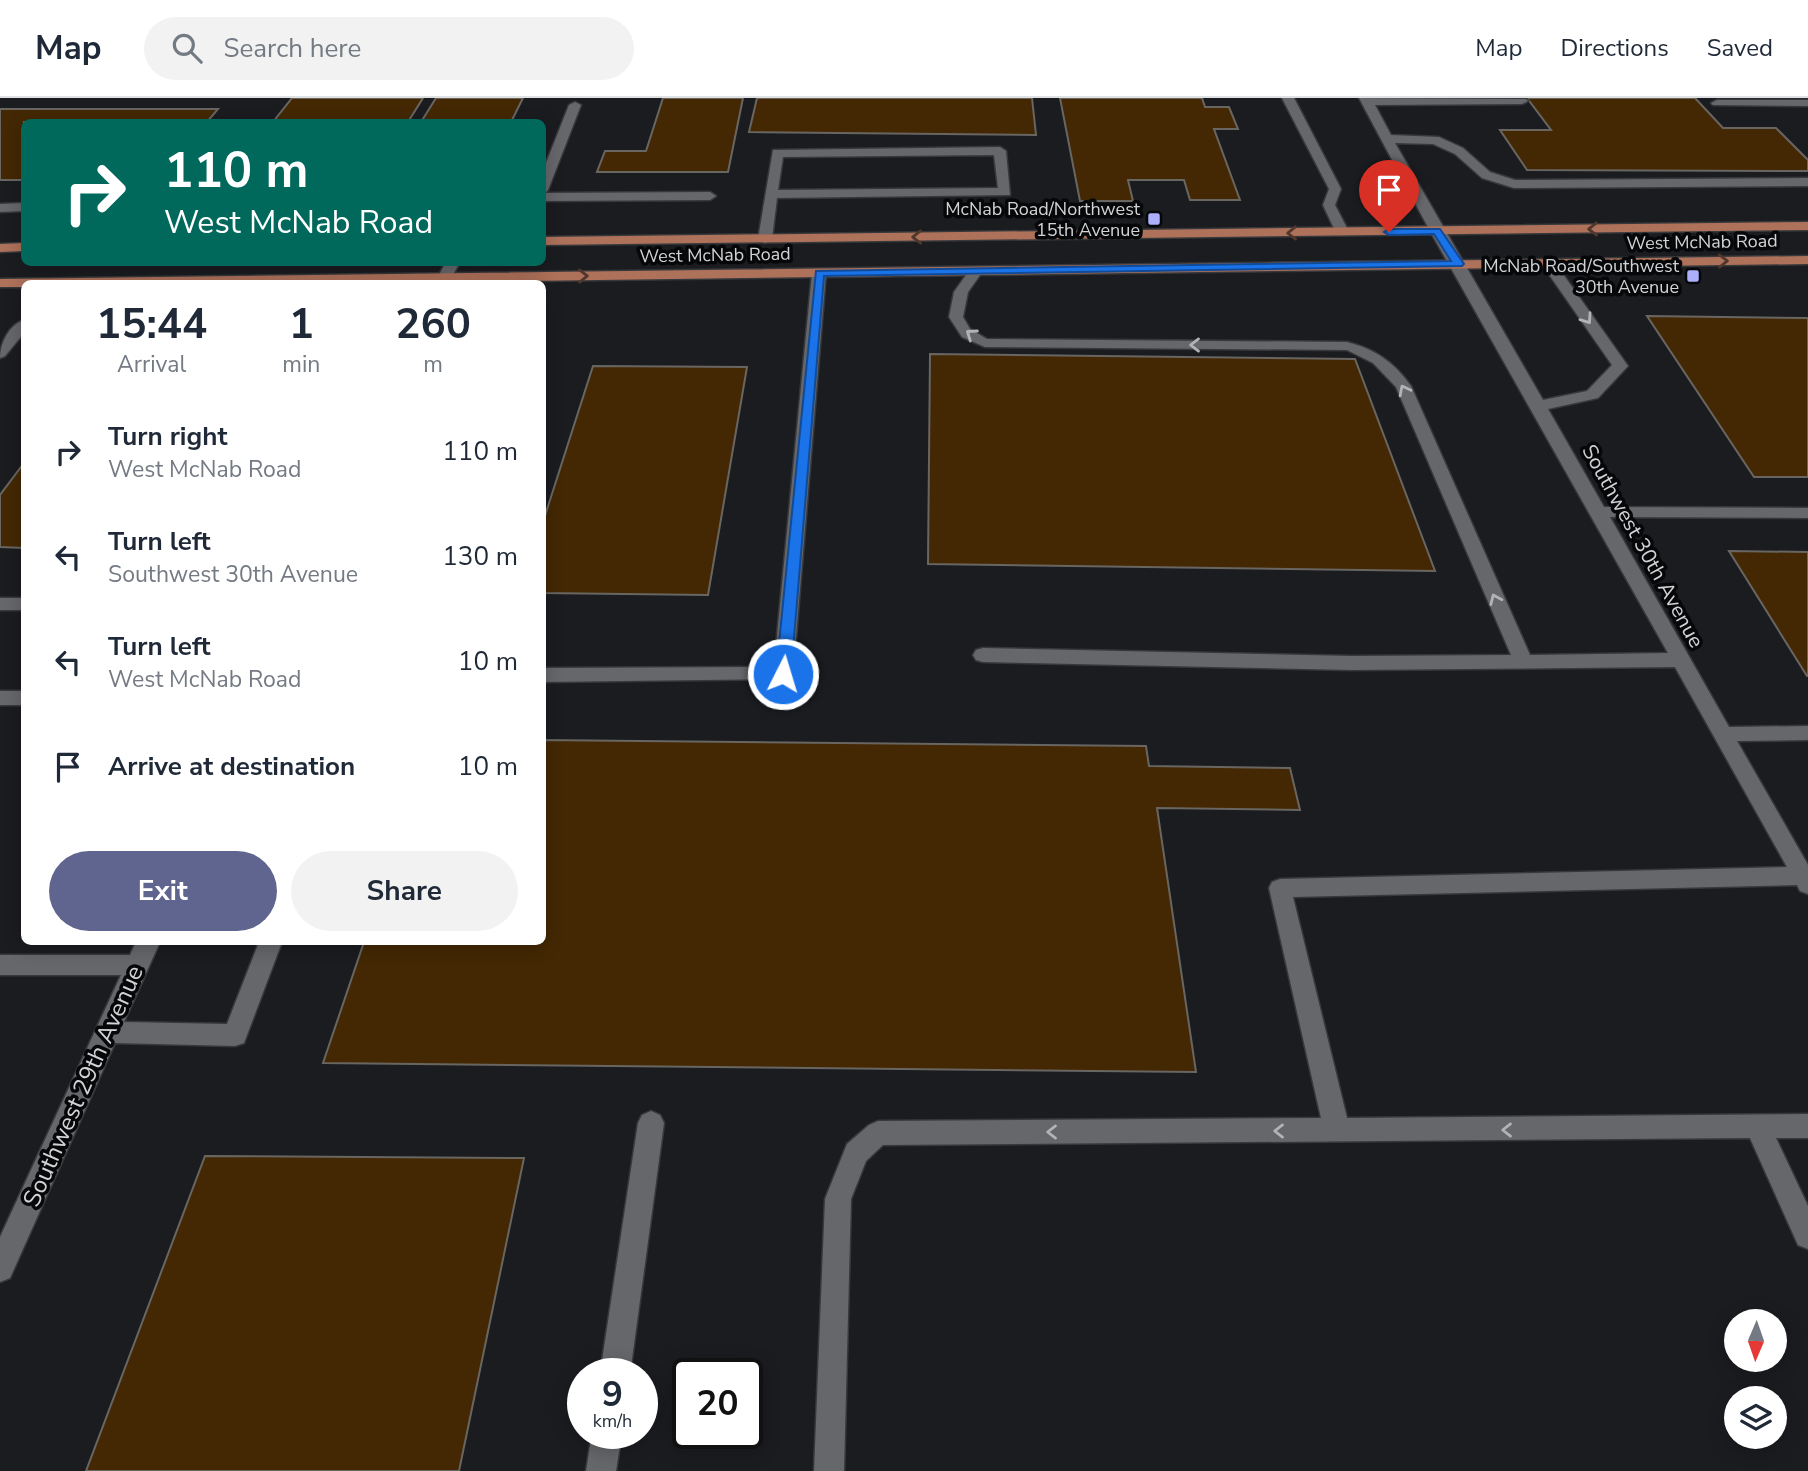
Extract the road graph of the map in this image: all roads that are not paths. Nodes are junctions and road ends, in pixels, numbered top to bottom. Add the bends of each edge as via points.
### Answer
1 (1288, 98) edge
2 (1366, 100) edge
3 (1522, 101) dead end
4 (1717, 103) dead end
5 (1808, 103) edge
6 (575, 106) dead end
7 (1387, 139) junction
8 (546, 180) edge
9 (1808, 182) edge
10 (771, 194) junction
11 (710, 196) dead end
12 (546, 197) edge
13 (21, 207) edge
14 (0, 208) edge
15 (1808, 226) edge
16 (1437, 231) junction
17 (1342, 232) junction
18 (765, 239) junction
19 (546, 242) edge
20 (21, 247) edge
21 (0, 248) edge
22 (1807, 261) edge
23 (1548, 263) junction
24 (1458, 264) junction
25 (976, 271) junction
26 (819, 273) junction
27 (489, 280) edge
28 (0, 284) edge
29 (21, 284) edge
30 (21, 328) edge
31 (0, 353) edge
32 (1539, 406) junction
33 (1598, 512) junction
34 (1808, 513) edge
35 (0, 604) edge
36 (21, 604) edge
37 (983, 655) dead end
38 (1682, 660) junction
39 (1522, 661) junction
40 (546, 675) edge
41 (0, 698) edge
42 (21, 698) edge
43 (1808, 733) edge
44 (1723, 734) junction
45 (1805, 880) edge
46 (147, 945) edge
47 (269, 945) edge
48 (0, 965) edge
49 (137, 965) junction
50 (108, 1032) junction
51 (651, 1123) dead end
52 (1808, 1126) edge
53 (1758, 1127) junction
54 (1337, 1131) junction
55 (1808, 1236) edge
56 (0, 1268) edge
57 (617, 1358) edge
58 (604, 1449) edge
59 (601, 1471) edge
60 (830, 1471) edge

1 - 17 street via 1335,189 1329,205
2 - 3 street
2 - 7 street, Southwest 30th Avenue
4 - 5 street
6 - 8 street
7 - 9 street via 1435,140 1459,151 1486,175 1514,184
7 - 16 street, Southwest 30th Avenue
10 - 10 street via 776,153 790,152 1000,151 1005,192
10 - 18 street
11 - 12 street
13 - 14 street
15 -> 16 main road, West McNab Road
16 - 17 main road, West McNab Road
16 - 24 street, Southwest 30th Avenue
17 -> 18 main road, West McNab Road
18 - 19 main road, West McNab Road
20 - 21 main road
23 -> 22 main road, West McNab Road
23 - 24 main road, West McNab Road
23 -> 32 street via 1620,366 1592,395
24 - 25 main road, West McNab Road
24 - 32 street, Southwest 30th Avenue
25 - 26 main road, West McNab Road
39 -> 25 street via 1403,387 1367,350 1347,346 985,343 962,331 955,313 958,297
27 -> 26 main road, West McNab Road
26 - 40 street via 783,674
28 - 29 main road, West McNab Road
30 - 31 street
32 - 33 street, Southwest 30th Avenue
33 - 34 street
33 - 38 street, Southwest 30th Avenue
35 - 36 street
37 - 39 street via 1352,663
38 - 39 street
38 - 44 street, Southwest 30th Avenue
41 - 42 street
43 - 44 street
44 - 45 street, Southwest 30th Avenue
45 - 54 street via 1280,888
46 - 49 street, Southwest 29th Avenue
47 - 50 street via 235,1035
48 - 49 street
49 - 50 street, Southwest 29th Avenue
50 - 56 street, Southwest 29th Avenue
51 - 57 street
52 - 53 street
53 -> 54 street
53 - 55 street
54 -> 60 street via 878,1133 856,1153 838,1199
58 - 59 street

